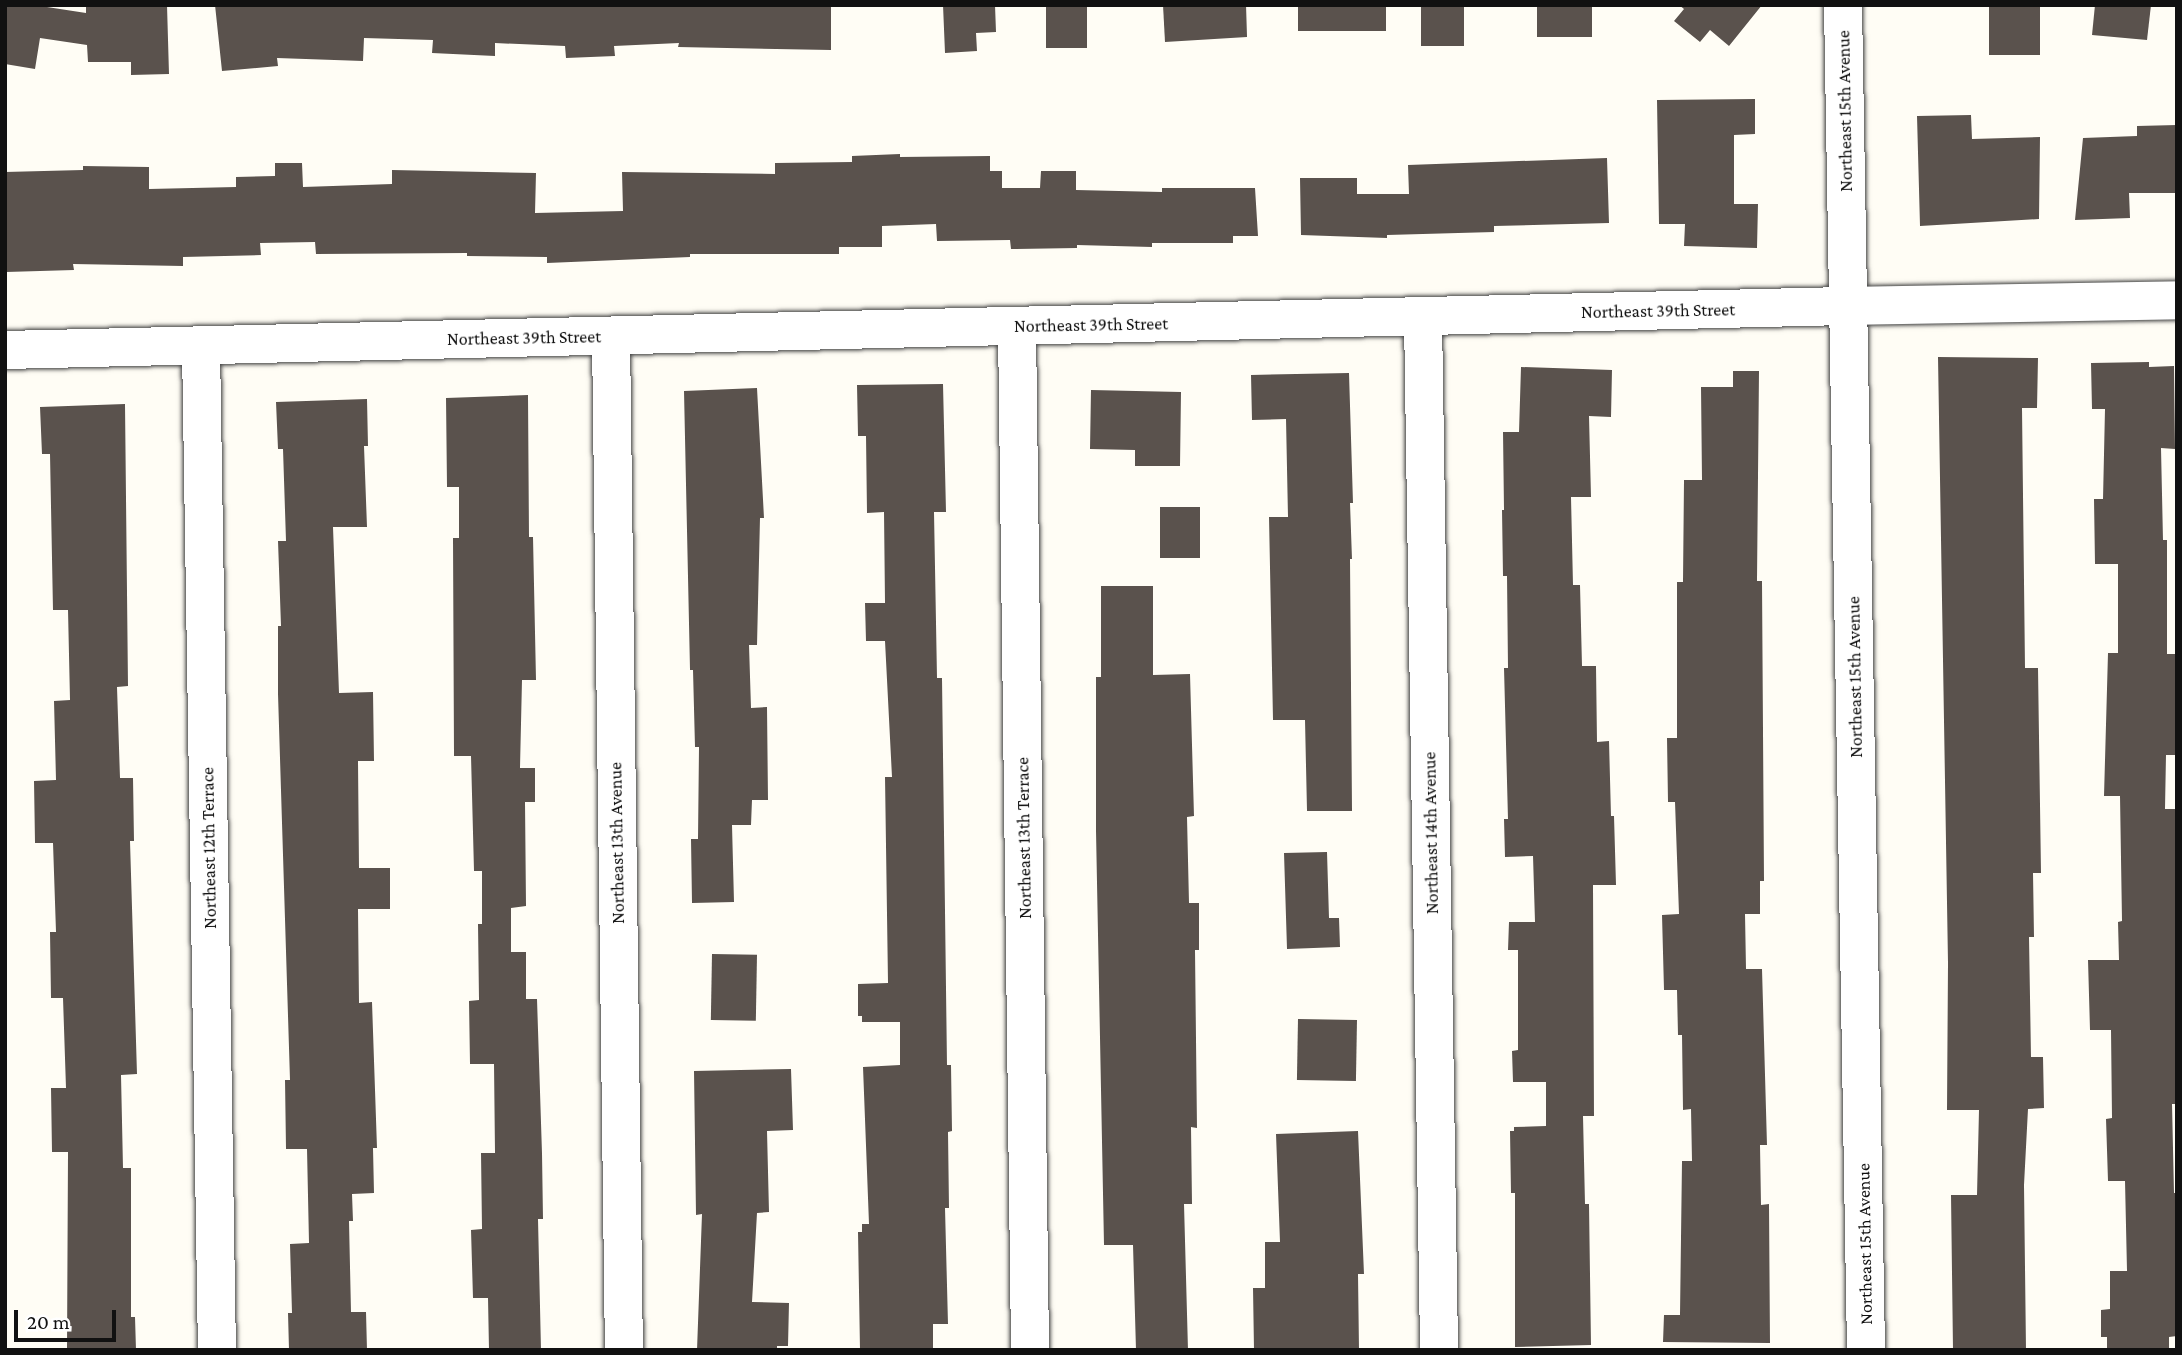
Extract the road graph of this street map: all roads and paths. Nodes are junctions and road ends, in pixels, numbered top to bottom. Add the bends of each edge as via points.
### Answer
1 (1843, 5) edge
2 (2177, 300) edge
3 (1848, 306) junction
4 (1423, 317) junction
5 (1017, 327) junction
6 (611, 336) junction
7 (201, 346) junction
8 (5, 350) edge
9 (216, 1350) edge
10 (624, 1350) edge
11 (1030, 1350) edge
12 (1439, 1350) edge
13 (1866, 1350) edge

1 - 3 street, Northeast 15th Avenue
2 - 3 street, Northeast 39th Street
3 - 4 street, Northeast 39th Street
3 - 13 street, Northeast 15th Avenue
4 - 5 street, Northeast 39th Street
4 - 12 street, Northeast 14th Avenue
5 - 6 street, Northeast 39th Street
5 - 11 street, Northeast 13th Terrace
6 - 7 street, Northeast 39th Street
6 - 10 street, Northeast 13th Avenue
7 - 8 street, Northeast 39th Street
7 - 9 street, Northeast 12th Terrace

